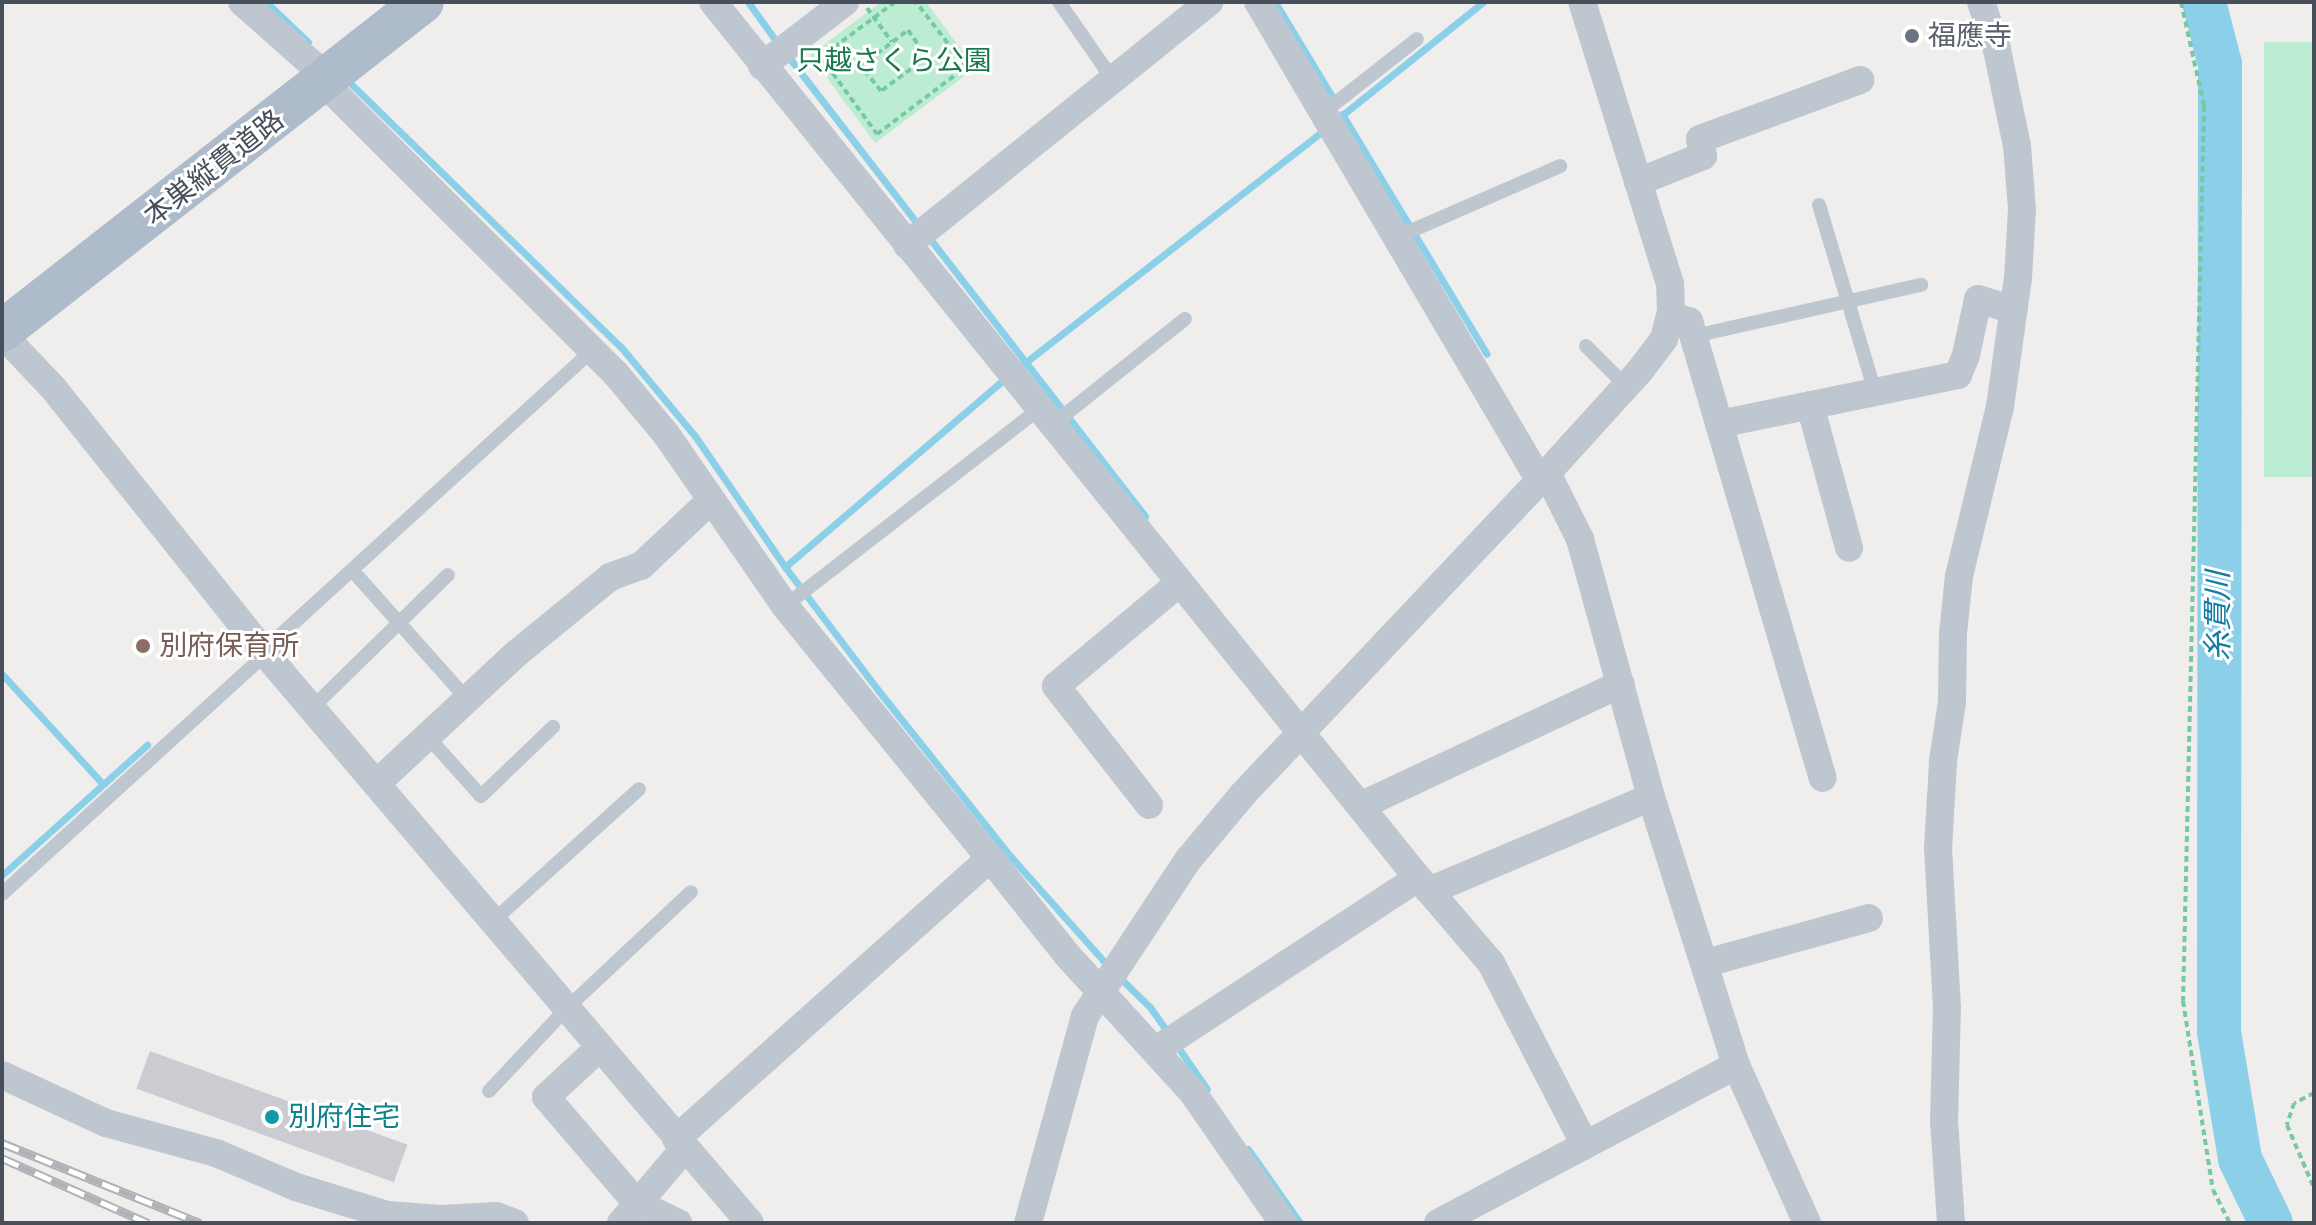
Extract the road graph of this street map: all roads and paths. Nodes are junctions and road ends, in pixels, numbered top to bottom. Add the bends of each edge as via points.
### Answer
1 (242, 2) edge
2 (388, 2) edge
3 (423, 2) edge
4 (713, 2) edge
5 (845, 2) edge
6 (863, 2) edge
7 (895, 2) edge
8 (916, 2) edge
9 (1059, 2) edge
10 (1209, 2) edge
11 (1258, 2) edge
12 (1582, 2) edge
13 (1981, 2) edge
14 (2181, 2) edge
15 (874, 18) junction
16 (1417, 39) dead end
17 (892, 42) junction
18 (762, 66) junction
19 (318, 73) junction
20 (1113, 80) junction
21 (1860, 80) dead end
22 (1324, 112) junction
23 (1560, 166) dead end
24 (1638, 182) junction
25 (1819, 205) dead end
26 (1397, 237) junction
27 (907, 245) junction
28 (1921, 285) dead end
29 (2, 302) edge
30 (1848, 302) junction
31 (2013, 310) junction
32 (1670, 316) junction
33 (1185, 319) dead end
34 (2, 333) edge
35 (1694, 336) junction
36 (1586, 346) dead end
37 (593, 350) junction
38 (1626, 386) junction
39 (1875, 392) junction
40 (1810, 405) junction
41 (1045, 417) junction
42 (1719, 424) junction
43 (1543, 477) junction
44 (711, 500) junction
45 (1849, 548) dead end
46 (352, 570) junction
47 (448, 575) dead end
48 (1179, 583) junction
49 (785, 606) junction
50 (399, 623) junction
51 (265, 653) junction
52 (1621, 684) junction
53 (468, 700) junction
54 (312, 708) junction
55 (553, 727) dead end
56 (1301, 733) junction
57 (428, 737) junction
58 (1823, 778) dead end
59 (376, 784) junction
60 (639, 789) dead end
61 (1651, 797) junction
62 (1149, 805) dead end
63 (1360, 806) junction
64 (990, 858) junction
65 (1424, 885) junction
66 (691, 892) dead end
67 (2, 894) edge
68 (1869, 918) dead end
69 (492, 922) junction
70 (1706, 963) junction
71 (1100, 989) junction
72 (566, 1009) junction
73 (599, 1048) junction
74 (1156, 1050) junction
75 (1736, 1065) junction
76 (2, 1075) edge
77 (489, 1091) dead end
78 (2314, 1093) edge
79 (680, 1144) junction
80 (1585, 1145) junction
81 (2314, 1188) edge
82 (629, 1213) edge
83 (515, 1223) edge
84 (678, 1223) edge
85 (750, 1223) edge
86 (1028, 1223) edge
87 (1283, 1223) edge
88 (1438, 1223) edge
89 (1807, 1223) edge
90 (1951, 1223) edge
91 (2230, 1223) edge

1 - 19 street
2 - 19 main road, 本巣縦貫道路
3 - 19 main road, 本巣縦貫道路
4 - 18 street
5 - 18 street
6 - 15 path
7 - 15 path
8 - 15 path via 966,67 877,134 821,57
9 - 20 lane
10 - 20 street
11 - 22 street
12 - 24 street
13 - 31 street via 1997,49 2017,146 2022,209
14 - 91 path via 2204,106 2183,1001 2213,1190
15 - 17 path
16 - 22 lane
17 - 17 path via 861,66 881,91 927,57 908,30
18 - 27 street
19 - 29 main road, 本巣縦貫道路
19 - 34 main road, 本巣縦貫道路
19 - 37 street
20 - 27 street
21 - 24 street via 1700,139 1703,156
22 - 26 street
23 - 26 lane
24 - 32 street via 1670,284
25 - 30 lane
26 - 43 street
27 - 41 street
28 - 30 lane
30 - 35 lane
30 - 39 lane
31 - 39 street via 1978,299 1958,375
31 - 90 street via 2000,407 1959,576 1942,776 1938,849
32 - 35 street via 1689,321
32 - 38 street via 1664,339
33 - 41 lane
34 - 51 street via 54,389
35 - 42 street
36 - 38 lane
37 - 44 street via 666,434
37 - 46 lane
38 - 43 street
39 - 40 street
40 - 42 street
40 - 45 street
41 - 48 street
41 - 49 lane
42 - 58 street
43 - 52 street via 1580,539
43 - 56 street
44 - 49 street
44 - 53 street via 641,566 610,577
46 - 50 lane
46 - 51 lane
47 - 50 lane
48 - 56 street
48 - 62 street via 1056,686
49 - 64 street
50 - 53 lane
50 - 54 lane
51 - 54 street
51 - 67 lane
52 - 61 street
52 - 63 street
53 - 57 street
54 - 59 street
55 - 57 lane via 481,796
56 - 63 street
56 - 71 street via 1188,860
57 - 59 street
59 - 69 street
60 - 69 lane
61 - 65 street
61 - 70 street
63 - 65 street
64 - 71 street
64 - 79 street
65 - 74 street
65 - 80 street via 1491,963
66 - 72 lane
68 - 70 street
69 - 72 street
70 - 75 street
71 - 74 street
71 - 86 street via 1073,1052
72 - 73 street
72 - 77 lane
73 - 79 street
73 - 82 street via 546,1097
74 - 87 street via 1193,1093
75 - 80 street
75 - 89 street
76 - 83 street via 106,1123 216,1153 296,1187 387,1215 496,1216
78 - 81 path via 2294,1103 2287,1125
79 - 82 street
79 - 85 street
80 - 88 street
82 - 84 street

